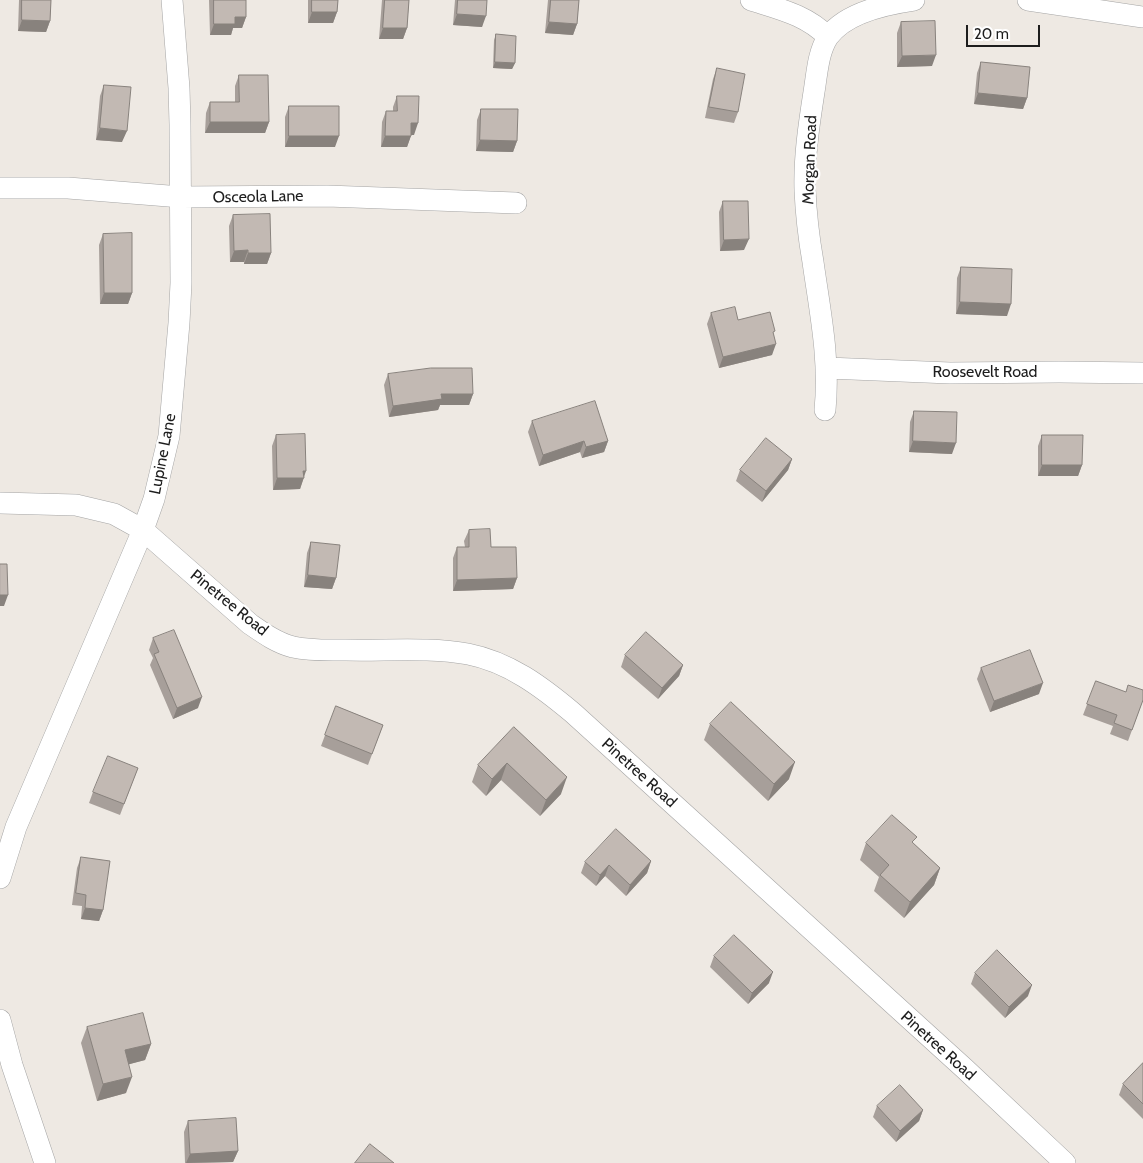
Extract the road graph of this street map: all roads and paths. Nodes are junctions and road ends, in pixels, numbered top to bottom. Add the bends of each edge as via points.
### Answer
1 (172, 0) edge
2 (751, 0) edge
3 (914, 0) edge
4 (1028, 0) edge
5 (1143, 17) edge
6 (828, 37) junction
7 (0, 188) edge
8 (181, 197) junction
9 (516, 203) dead end
10 (827, 368) junction
11 (1143, 373) edge
12 (825, 410) dead end
13 (0, 503) edge
14 (143, 530) junction
15 (0, 878) edge
16 (0, 1020) edge
17 (45, 1163) edge
18 (1065, 1163) edge

1 - 8 street, Lupine Lane via 179,88
2 - 6 street via 808,20
3 - 6 street, Morgan Road via 849,18
4 - 5 street
6 - 10 street, Morgan Road via 821,54 810,115 805,189
7 - 8 street, Osceola Lane via 68,188
8 - 9 street, Osceola Lane via 327,196
8 - 14 street, Lupine Lane via 179,322 169,436
10 - 11 street, Roosevelt Road
10 - 12 street, Morgan Road
13 - 14 street, Pinetree Road via 76,505 114,514
14 - 15 street, Lupine Lane via 16,827
14 - 18 street, Pinetree Road via 268,637 314,650 469,654 512,669 532,682 573,713
16 - 17 street

